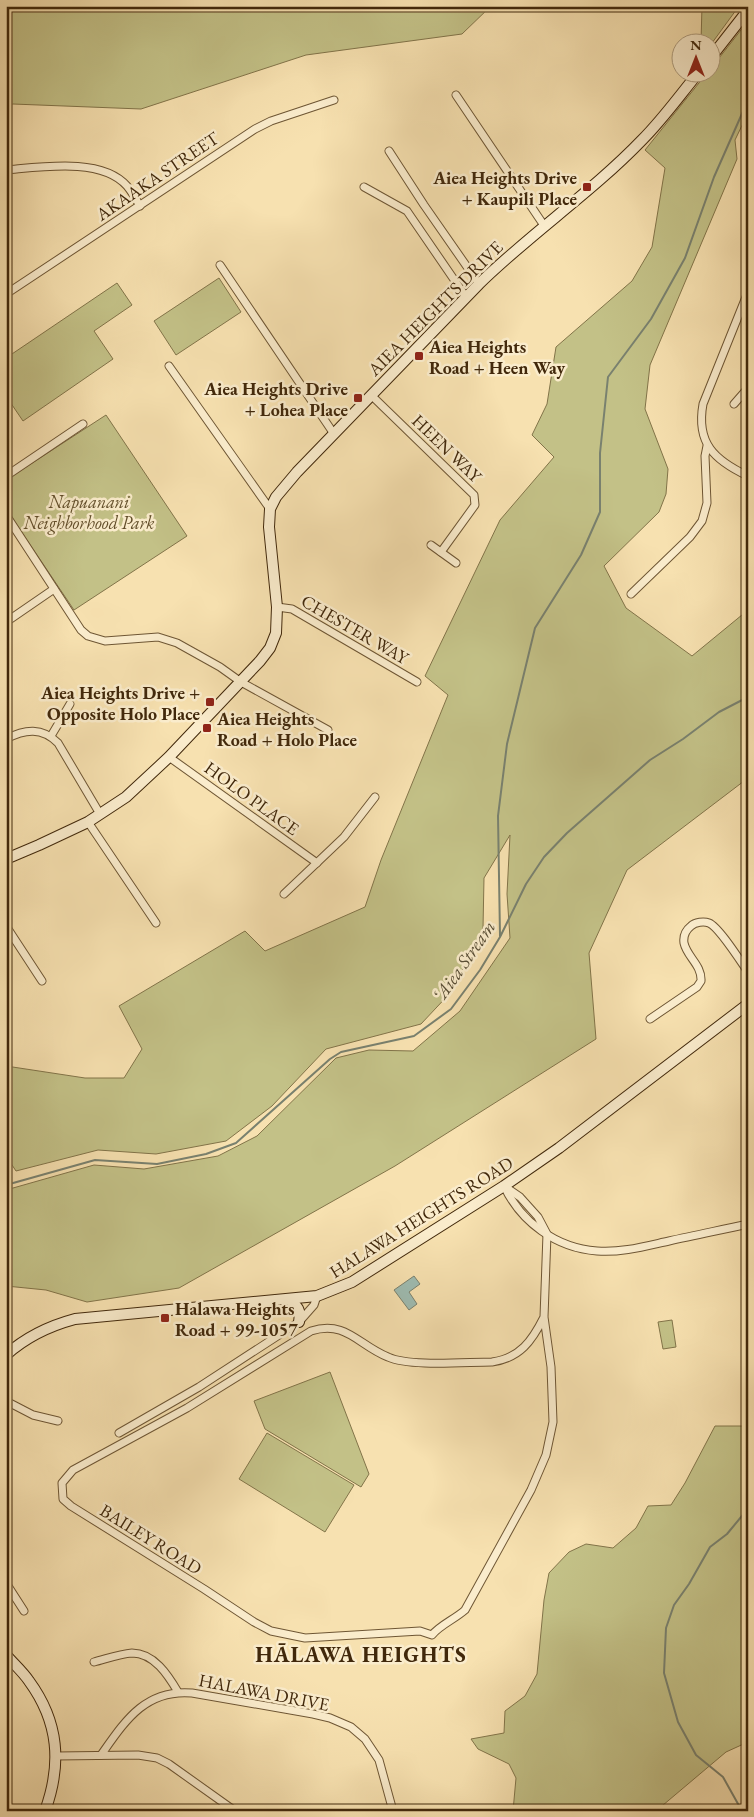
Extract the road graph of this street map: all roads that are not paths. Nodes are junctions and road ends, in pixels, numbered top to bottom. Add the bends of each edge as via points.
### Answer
1 (748, 10) edge
2 (722, 43) edge
3 (691, 82) edge
4 (456, 94) dead end
5 (334, 100) dead end
6 (389, 151) dead end
7 (6, 170) edge
8 (364, 187) dead end
9 (140, 206) junction
10 (545, 227) junction
11 (220, 265) dead end
12 (479, 284) junction
13 (748, 292) edge
14 (6, 294) edge
15 (466, 297) junction
16 (169, 366) dead end
17 (748, 388) edge
18 (372, 395) junction
19 (734, 404) dead end
20 (83, 424) dead end
21 (334, 434) junction
22 (707, 446) junction
23 (6, 476) edge
24 (748, 476) edge
25 (270, 509) junction
26 (6, 515) edge
27 (431, 545) dead end
28 (441, 552) junction
29 (456, 563) dead end
30 (54, 589) junction
31 (631, 594) dead end
32 (277, 607) junction
33 (6, 622) edge
34 (241, 682) junction
35 (416, 682) dead end
36 (70, 704) dead end
37 (328, 730) dead end
38 (51, 736) junction
39 (6, 739) edge
40 (169, 757) junction
41 (375, 797) dead end
42 (100, 814) junction
43 (88, 822) junction
44 (6, 859) edge
45 (317, 863) junction
46 (284, 894) dead end
47 (156, 923) dead end
48 (6, 926) edge
49 (748, 972) edge
50 (42, 981) dead end
51 (748, 1004) edge
52 (650, 1019) dead end
53 (504, 1186) junction
54 (748, 1224) edge
55 (547, 1234) junction
56 (317, 1296) junction
57 (288, 1299) junction
58 (544, 1316) junction
59 (298, 1322) junction
60 (6, 1355) edge
61 (6, 1401) edge
62 (58, 1421) dead end
63 (119, 1433) dead end
64 (6, 1583) edge
65 (24, 1611) dead end
66 (6, 1655) edge
67 (94, 1662) dead end
68 (178, 1692) junction
69 (101, 1755) junction
70 (56, 1756) junction
71 (45, 1811) edge
72 (235, 1811) edge
73 (393, 1811) edge

1 - 2 street
3 - 10 street, AIEA HEIGHTS DRIVE via 642,140
4 - 10 street
5 - 9 street, AKAAKA STREET via 255,129
6 - 12 street
7 - 9 street via 91,167 110,173 126,185
8 - 15 street via 407,211
9 - 14 street, AKAAKA STREET
10 - 12 street, AIEA HEIGHTS DRIVE
11 - 21 street
12 - 15 street, AIEA HEIGHTS DRIVE
13 - 22 street via 703,404 701,418
15 - 18 street, AIEA HEIGHTS DRIVE
16 - 25 street
17 - 19 street
18 - 21 street, AIEA HEIGHTS DRIVE
18 - 28 street, HEEN WAY via 474,495 475,505
20 - 23 street
21 - 25 street, AIEA HEIGHTS DRIVE via 287,482
22 - 24 street via 723,461
22 - 31 street via 707,504 702,521 690,537
25 - 32 street
26 - 30 street
27 - 28 street
28 - 29 street
30 - 33 street
30 - 34 street via 88,636 105,641 158,637 193,651
32 - 34 street via 276,633 270,648
32 - 35 street, CHESTER WAY via 292,609
34 - 37 street
34 - 40 street
36 - 38 street
38 - 39 street via 38,730 25,731
38 - 42 street
40 - 42 street via 139,787
40 - 45 street, HOLO PLACE
41 - 45 street via 344,837
42 - 43 street
43 - 44 street
43 - 47 street
45 - 46 street
48 - 50 street
49 - 52 street via 710,923 692,924 684,940 699,969 701,981
51 - 53 street, HALAWA HEIGHTS ROAD
53 - 55 street via 520,1197 538,1217
53 - 56 street, HALAWA HEIGHTS ROAD via 352,1282
54 - 55 street via 618,1250 581,1248
55 - 58 street, BAILEY ROAD
56 - 57 street, HALAWA HEIGHTS ROAD
56 - 59 street via 314,1305
57 - 59 street via 300,1310
57 - 60 street, HALAWA HEIGHTS ROAD via 75,1320 42,1330
58 - 58 street, BAILEY ROAD via 536,1331 514,1356 492,1362 406,1362 388,1358 348,1332 336,1328 311,1331 187,1408 73,1470 62,1483 61,1493 66,1503 271,1631 305,1638 420,1631 432,1635 465,1610 531,1490 546,1455 553,1407
59 - 63 street via 199,1387
61 - 62 street via 33,1415
64 - 65 street
66 - 70 street via 40,1698 54,1737
67 - 68 street via 122,1654 144,1656 166,1672
68 - 69 street, HALAWA DRIVE via 144,1704 125,1722
68 - 73 street, HALAWA DRIVE via 312,1714 351,1727 365,1739 379,1760
69 - 70 street
69 - 72 street via 157,1758
70 - 71 street via 55,1779

